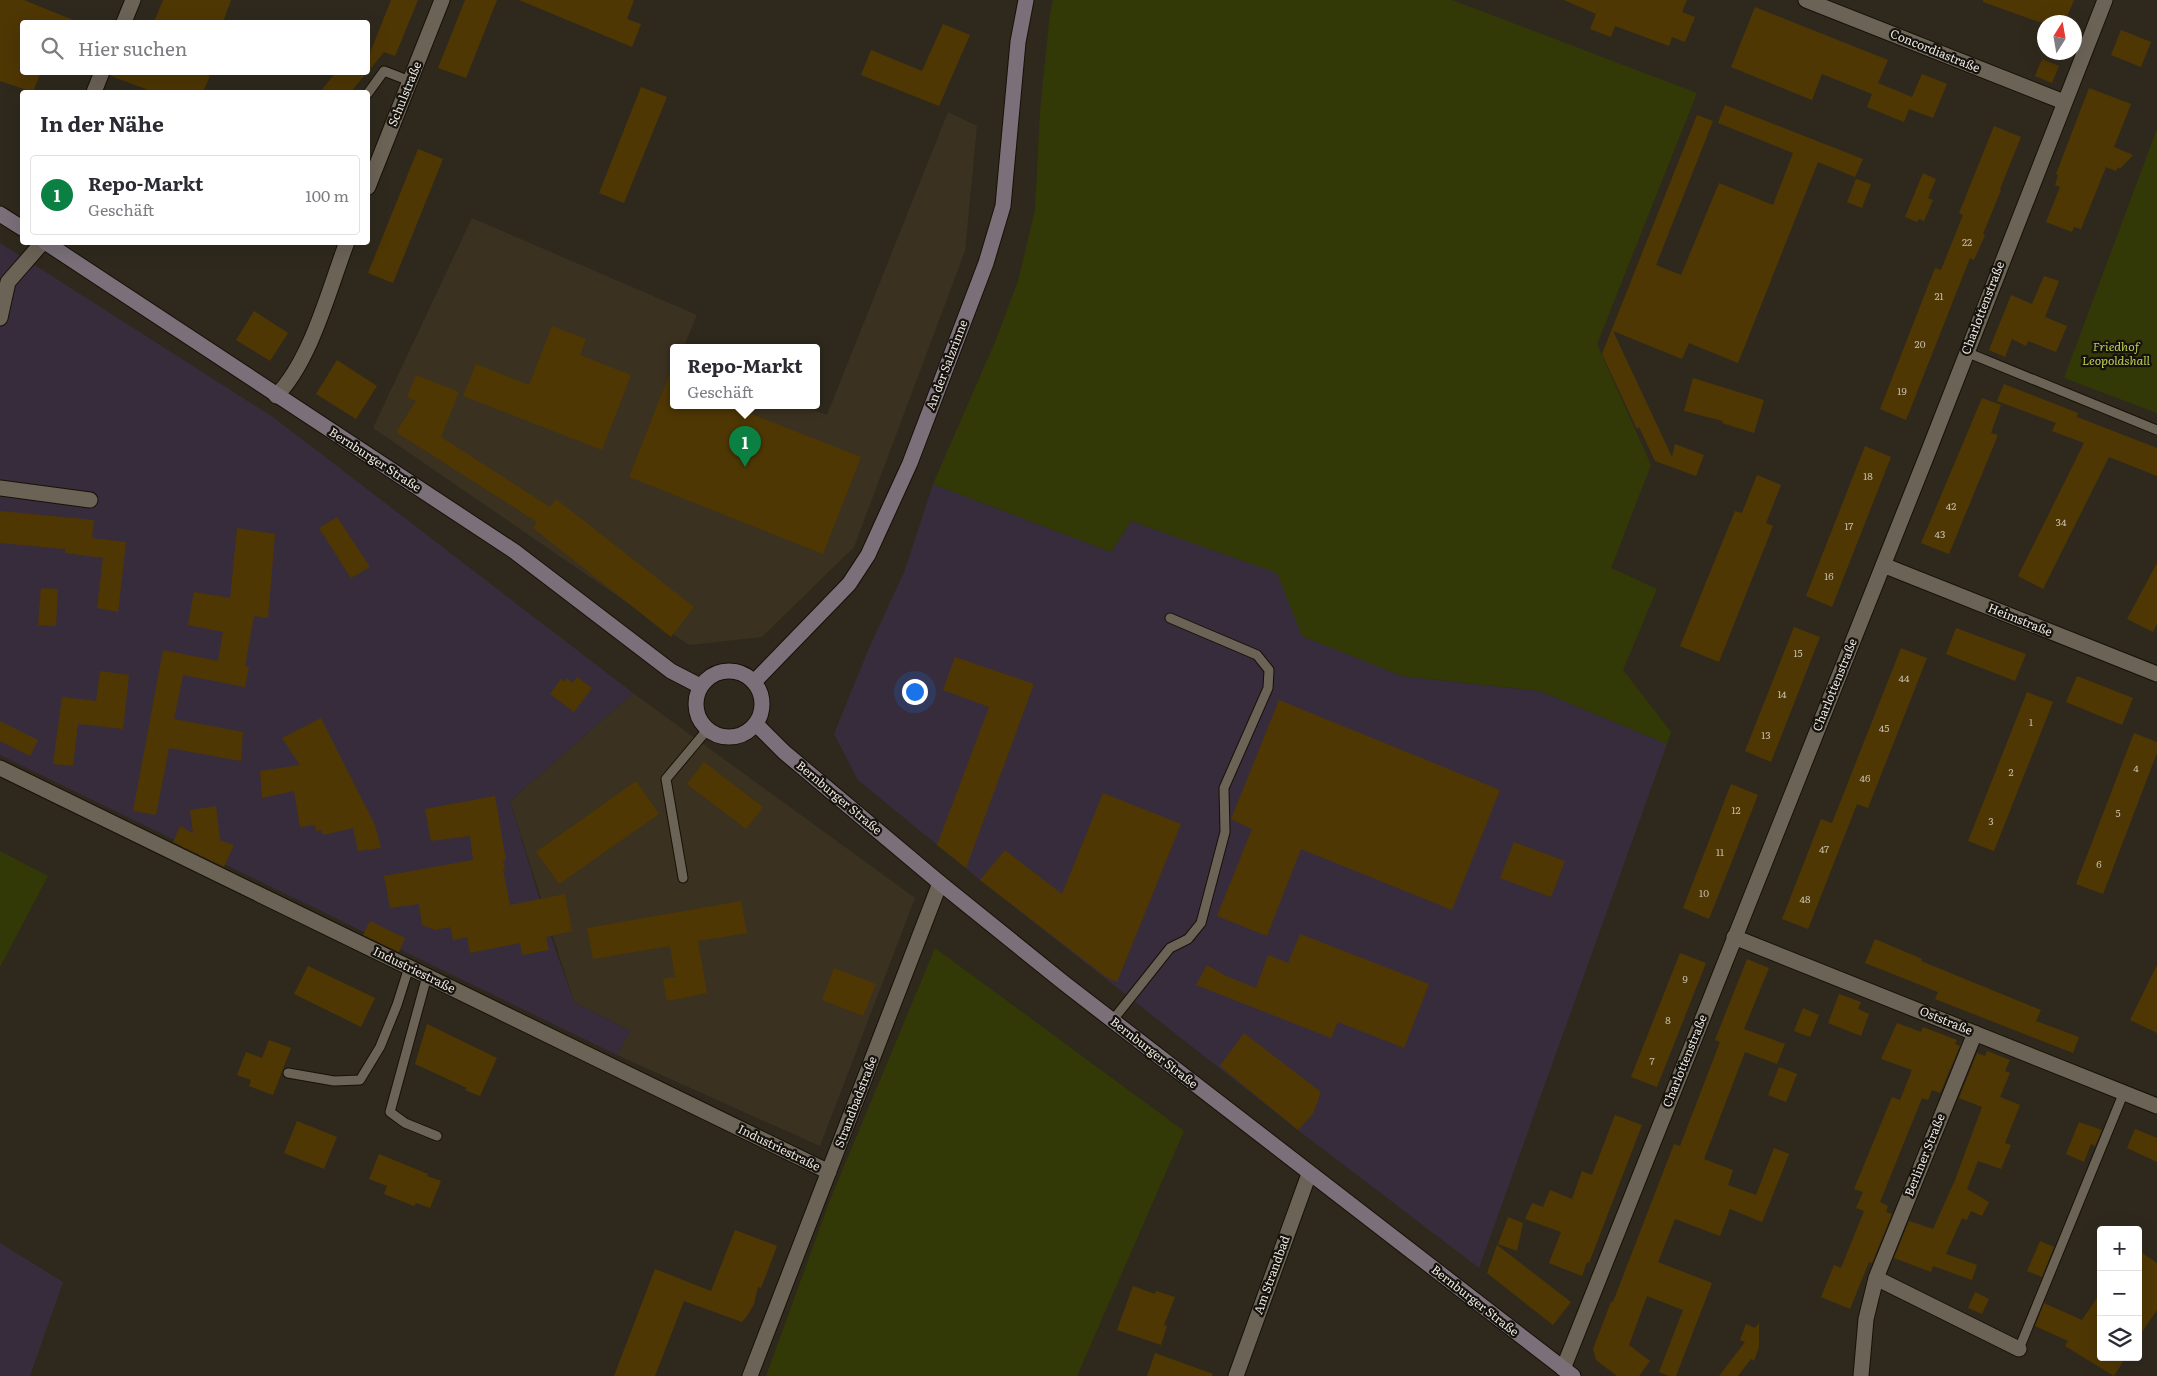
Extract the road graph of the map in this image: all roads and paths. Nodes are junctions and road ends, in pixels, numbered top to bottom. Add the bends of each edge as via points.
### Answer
1 (133, 0) edge
2 (442, 0) edge
3 (1026, 0) edge
4 (1806, 0) edge
5 (2105, 0) edge
6 (1839, 6) edge
7 (125, 20) edge
8 (101, 75) edge
9 (410, 81) junction
10 (95, 90) edge
11 (370, 90) edge
12 (2064, 102) junction
13 (370, 182) edge
14 (0, 214) edge
15 (20, 227) edge
16 (41, 245) edge
17 (49, 245) edge
18 (346, 245) edge
19 (0, 318) edge
20 (1966, 352) junction
21 (276, 396) junction
22 (2157, 430) edge
23 (0, 488) edge
24 (90, 500) dead end
25 (1883, 565) junction
26 (1170, 618) dead end
27 (2157, 674) edge
28 (754, 682) junction
29 (700, 686) junction
30 (756, 724) junction
31 (707, 730) junction
32 (0, 768) edge
33 (683, 878) dead end
34 (940, 883) junction
35 (1734, 936) junction
36 (409, 967) junction
37 (428, 976) junction
38 (1112, 1020) junction
39 (1975, 1033) junction
40 (288, 1073) dead end
41 (2124, 1092) junction
42 (2157, 1106) edge
43 (437, 1136) dead end
44 (829, 1172) junction
45 (1309, 1174) junction
46 (1876, 1278) junction
47 (2019, 1349) joint
48 (1568, 1372) edge
49 (750, 1376) edge
50 (1236, 1376) edge
51 (1860, 1376) edge

1 - 7 street
2 - 9 street, Schulstraße
3 - 28 main road, An der Salzrinne via 1018,42 1004,206 986,263 910,463 868,555 849,584
4 - 6 street, Concordiastraße
5 - 12 street, Charlottenstraße
6 - 12 street, Concordiastraße
8 - 10 street
9 - 11 lane via 384,71
9 - 13 street, Schulstraße
12 - 20 street, Charlottenstraße
14 - 15 main road
16 - 19 street via 8,282
17 - 21 main road, Bernburger Straße
18 - 21 street via 310,342 289,383
20 - 22 lane
20 - 25 street, Charlottenstraße
21 - 29 main road, Bernburger Straße via 514,551 671,671
23 - 24 street
25 - 27 street, Heimstraße
25 - 35 street, Charlottenstraße
26 - 38 lane via 1257,655 1269,670 1268,688 1224,788 1225,832 1201,923 1188,939 1170,948
28 - 29 main road via 746,675 726,670 711,676
28 - 30 main road via 762,698
29 - 31 main road via 695,705
30 - 31 main road via 738,736 716,735
30 - 34 main road, Bernburger Straße via 784,752
31 - 33 lane via 666,779
32 - 36 street, Industriestraße
34 - 38 main road, Bernburger Straße
34 - 44 street, Strandbadstraße
35 - 39 street, Oststraße
35 - 48 street, Charlottenstraße
36 - 37 street, Industriestraße
36 - 40 lane via 380,1047 360,1080 334,1082
37 - 43 lane via 390,1112 405,1123
37 - 44 street, Industriestraße
38 - 45 main road, Bernburger Straße
39 - 41 street, Oststraße
39 - 46 street, Berliner Straße
41 - 42 street, Oststraße
41 - 47 lane
44 - 49 street, Strandbadstraße
45 - 48 main road, Bernburger Straße
45 - 50 street, Am Strandbad
46 - 47 street
46 - 51 street, Berliner Straße via 1866,1319

